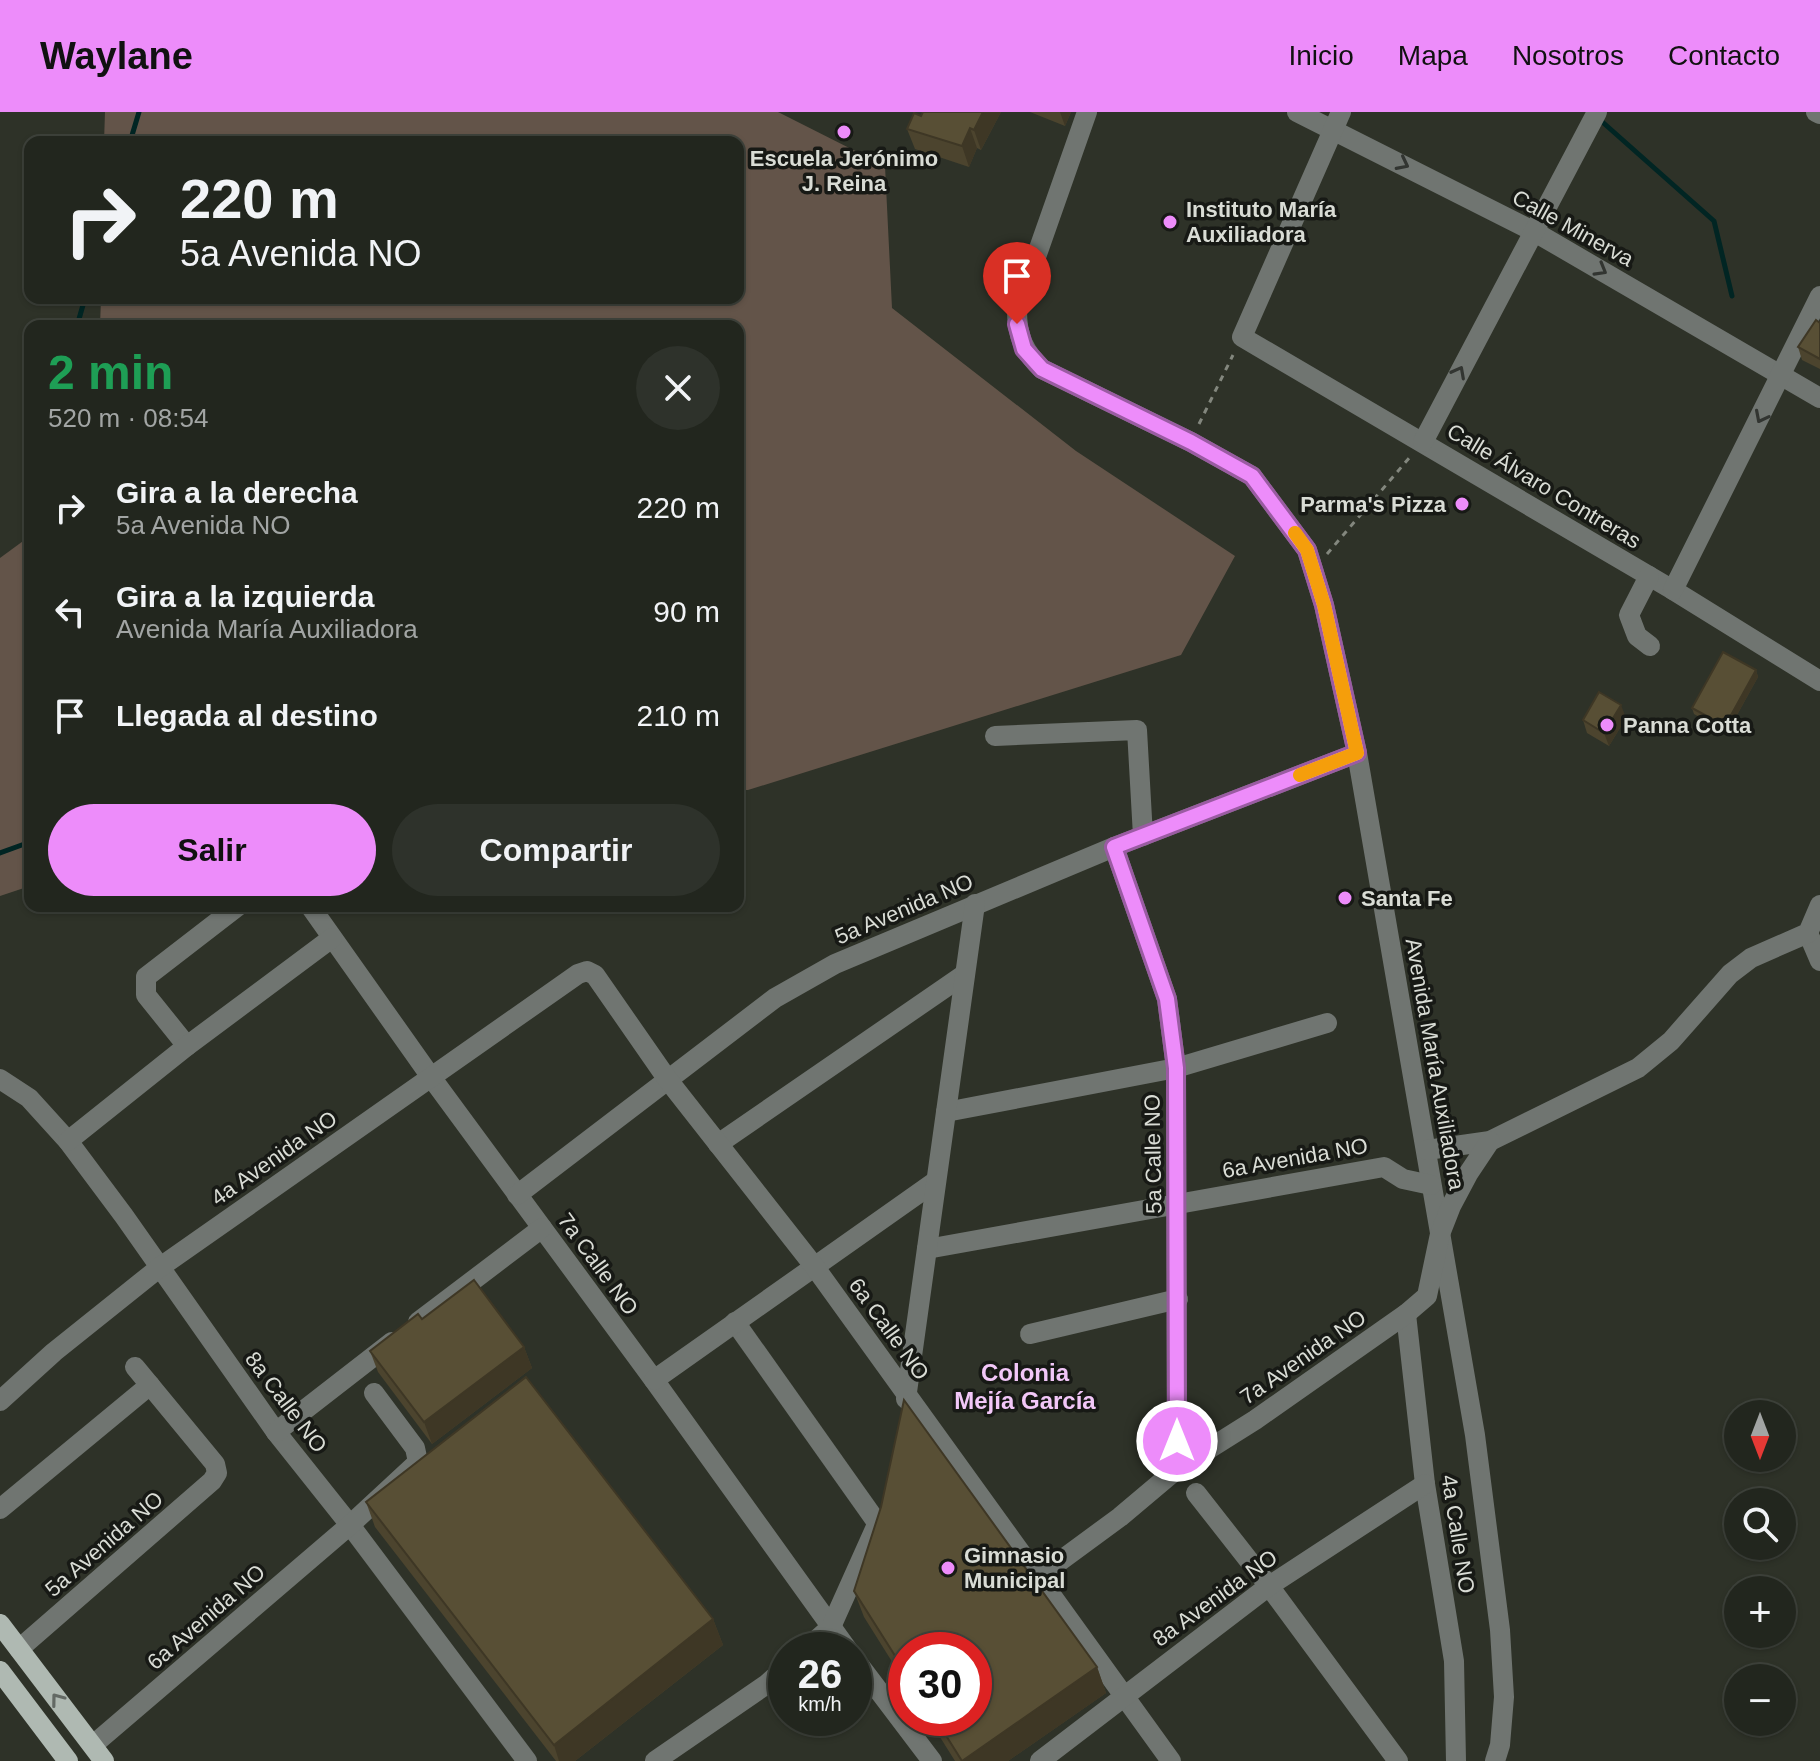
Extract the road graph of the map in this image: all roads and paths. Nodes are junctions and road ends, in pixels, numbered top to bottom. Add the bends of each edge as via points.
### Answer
1 (1087, 112) edge
2 (1297, 112) edge
3 (1593, 120) edge
4 (1337, 121) edge
5 (1533, 231) junction
6 (1820, 296) edge
7 (1242, 337) junction
8 (1782, 376) junction
9 (1820, 398) edge
10 (1191, 442) junction
11 (1423, 442) junction
12 (1313, 570) junction
13 (1649, 576) junction
14 (1673, 590) junction
15 (1650, 646) dead end
16 (1820, 681) edge
17 (995, 736) dead end
18 (1357, 753) junction
19 (1143, 836) junction
20 (1114, 847) junction
21 (975, 904) junction
22 (1820, 905) edge
23 (230, 912) edge
24 (314, 912) edge
25 (1808, 933) junction
26 (332, 938) junction
27 (1820, 961) edge
28 (587, 971) joint
29 (965, 974) junction
30 (1327, 1023) dead end
31 (187, 1046) junction
32 (1176, 1068) junction
33 (431, 1077) junction
34 (0, 1079) edge
35 (668, 1080) junction
36 (946, 1112) junction
37 (68, 1141) junction
38 (1490, 1141) junction
39 (718, 1144) junction
40 (1427, 1150) junction
41 (936, 1181) junction
42 (1431, 1185) junction
43 (517, 1195) junction
44 (1179, 1203) junction
45 (542, 1228) junction
46 (1440, 1234) junction
47 (927, 1249) junction
48 (814, 1266) junction
49 (159, 1268) junction
50 (1178, 1299) junction
51 (1406, 1314) junction
52 (735, 1322) junction
53 (1030, 1334) dead end
54 (135, 1367) dead end
55 (654, 1380) junction
56 (150, 1385) junction
57 (374, 1393) dead end
58 (907, 1395) junction
59 (0, 1401) edge
60 (901, 1424) edge
61 (276, 1432) junction
62 (1177, 1469) junction
63 (1425, 1484) junction
64 (1196, 1493) dead end
65 (885, 1495) edge
66 (0, 1509) edge
67 (878, 1524) junction
68 (350, 1525) junction
69 (1037, 1578) junction
70 (1269, 1586) junction
71 (0, 1624) edge
72 (831, 1627) junction
73 (825, 1632) edge
74 (835, 1632) edge
75 (19, 1649) junction
76 (0, 1671) edge
77 (872, 1682) edge
78 (768, 1683) edge
79 (1123, 1697) junction
80 (98, 1753) edge
81 (1498, 1753) edge
82 (68, 1761) edge
83 (527, 1761) edge
84 (655, 1761) edge
85 (932, 1761) edge
86 (1040, 1761) edge
87 (1171, 1761) edge
88 (1398, 1761) edge
89 (1456, 1761) edge
90 (1478, 1761) edge

1 - 10 street, Avenida María Auxiliadora via 1017,311 1019,337 1042,369
2 - 4 street, Calle Minerva
3 - 5 street
4 -> 5 street, Calle Minerva
4 - 7 street
5 -> 8 street, Calle Minerva
11 -> 5 street
6 - 8 street
7 - 10 path
7 - 11 street, Calle Álvaro Contreras
8 - 9 street, Calle Minerva
8 -> 14 street
10 - 12 street, Avenida María Auxiliadora via 1252,476 1307,550
11 - 12 path
11 - 13 street, Calle Álvaro Contreras
12 - 18 street, Avenida María Auxiliadora
13 - 14 street, Calle Álvaro Contreras
13 - 15 street via 1629,615 1637,636
14 - 16 street, Calle Álvaro Contreras
17 - 19 street via 1137,730
18 - 19 street, 5a Avenida NO
18 - 40 street, Avenida María Auxiliadora
19 - 20 street, 5a Avenida NO
20 - 21 street, 5a Avenida NO
20 - 32 street, 5a Calle NO via 1167,999
21 - 29 street
21 - 35 street, 5a Avenida NO via 835,964 775,998
22 - 25 street
23 - 31 street via 146,977 146,995
24 - 26 street, 7a Calle NO
25 - 27 street
25 - 38 street via 1751,958 1730,974 1671,1041 1638,1068
26 - 31 street
26 - 33 street, 7a Calle NO
28 - 33 street, 4a Avenida NO
28 - 35 street, 6a Calle NO via 595,975
29 - 36 street
29 - 39 street
30 - 32 street
31 - 37 street
32 - 36 street
32 - 44 street, 5a Calle NO
33 - 43 street, 7a Calle NO
33 - 49 street, 4a Avenida NO
34 - 37 street, 8a Calle NO via 29,1098
35 - 39 street, 6a Calle NO
35 - 43 street, 5a Avenida NO
36 - 41 street
37 - 49 street, 8a Calle NO
38 - 40 street
38 - 46 street
39 - 48 street, 6a Calle NO
40 - 42 street, Avenida María Auxiliadora
41 - 47 street
41 - 48 street
42 - 44 street, 6a Avenida NO via 1403,1179 1384,1167
42 - 46 street, Avenida María Auxiliadora
43 - 45 street, 7a Calle NO
44 - 47 street, 6a Avenida NO
44 - 50 street, 5a Calle NO
45 - 55 street, 7a Calle NO
45 - 61 street
46 - 51 street, 7a Avenida NO via 1427,1296
46 - 81 street, Avenida María Auxiliadora via 1475,1435 1500,1630 1504,1697
47 - 58 street
48 - 52 street
48 - 58 street, 6a Calle NO
49 - 59 street, 4a Avenida NO
49 - 61 street, 8a Calle NO
50 - 53 street
50 - 62 street, 5a Calle NO
51 - 62 street, 7a Avenida NO
51 - 63 street, 4a Calle NO
52 - 55 street
52 - 67 street
54 - 56 street
55 - 72 street, 7a Calle NO
56 - 66 street
56 - 75 street, 5a Avenida NO via 217,1473
57 - 68 street, 6a Avenida NO via 415,1448 418,1462
58 - 60 street
58 - 69 street, 6a Calle NO
61 - 68 street, 8a Calle NO
62 - 69 street, 7a Avenida NO
63 - 70 street, 8a Avenida NO
63 - 89 street, 4a Calle NO via 1454,1661
64 - 70 street
65 - 67 street
67 - 72 street
68 - 80 street, 6a Avenida NO
68 - 83 street, 8a Calle NO
69 - 79 street, 6a Calle NO
70 - 79 street, 8a Avenida NO
70 - 88 street
71 - 75 main road
72 - 73 street
72 - 74 street, 7a Calle NO
80 -> 75 main road
76 - 82 main road
77 - 85 street
78 - 84 street
79 - 86 street, 8a Avenida NO
79 - 87 street, 6a Calle NO
81 - 90 street

